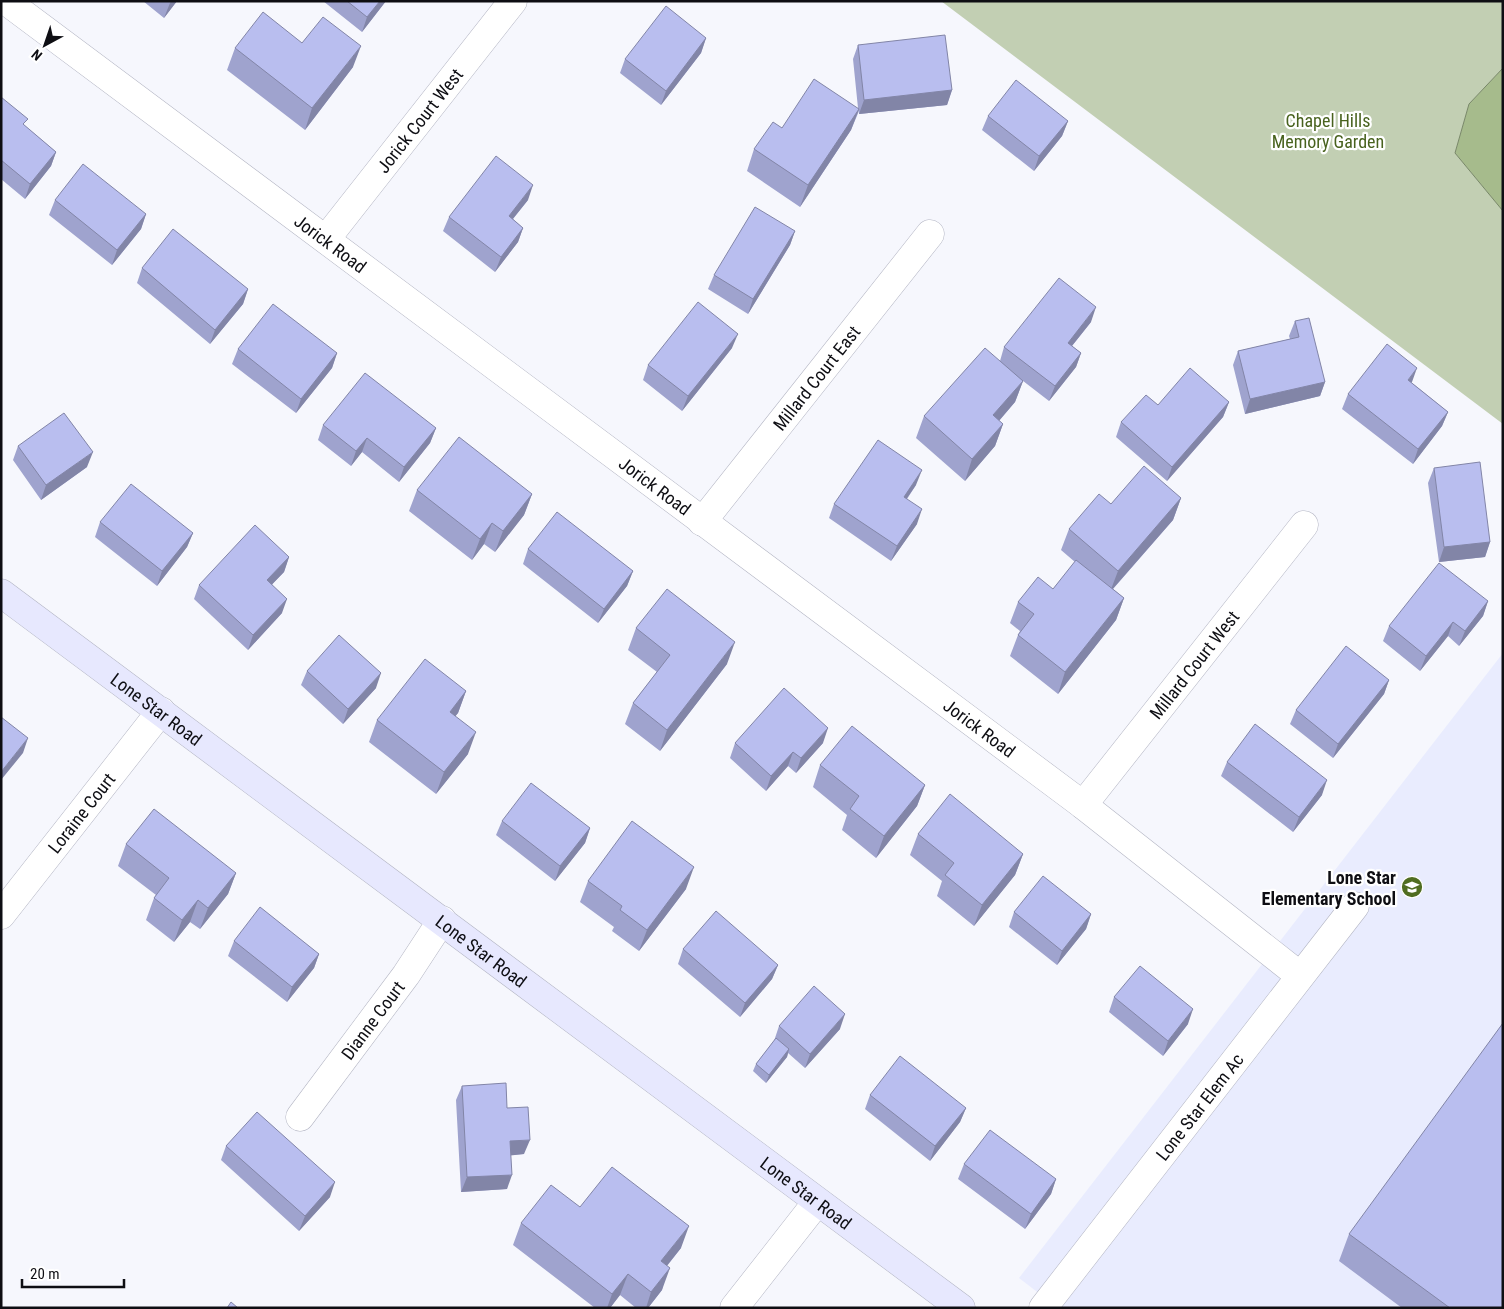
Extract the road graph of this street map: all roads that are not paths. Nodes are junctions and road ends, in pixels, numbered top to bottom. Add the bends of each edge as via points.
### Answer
1 (6, 1) edge
2 (512, 1) edge
3 (930, 234) dead end
4 (326, 240) junction
5 (702, 522) junction
6 (1304, 524) dead end
7 (1, 593) edge
8 (161, 711) junction
9 (1083, 805) junction
10 (1355, 906) dead end
11 (1, 915) edge
12 (442, 920) junction
13 (1299, 975) junction
14 (300, 1117) dead end
15 (817, 1202) junction
16 (734, 1308) edge
17 (960, 1308) edge
18 (1043, 1308) edge

1 - 4 street, Jorick Road
2 - 4 street, Jorick Court West
3 - 5 street, Millard Court East
4 - 5 street, Jorick Road
5 - 9 street, Jorick Road
6 - 9 street, Millard Court West
7 - 8 street, Lone Star Road
8 - 11 street, Loraine Court
8 - 12 street, Lone Star Road
9 - 13 street, Jorick Road
10 - 13 street, Lone Star Elem Ac
12 - 14 street, Dianne Court via 406,975
12 - 15 street, Lone Star Road
13 - 18 street, Lone Star Elem Ac
15 - 16 street
15 - 17 street, Lone Star Road

